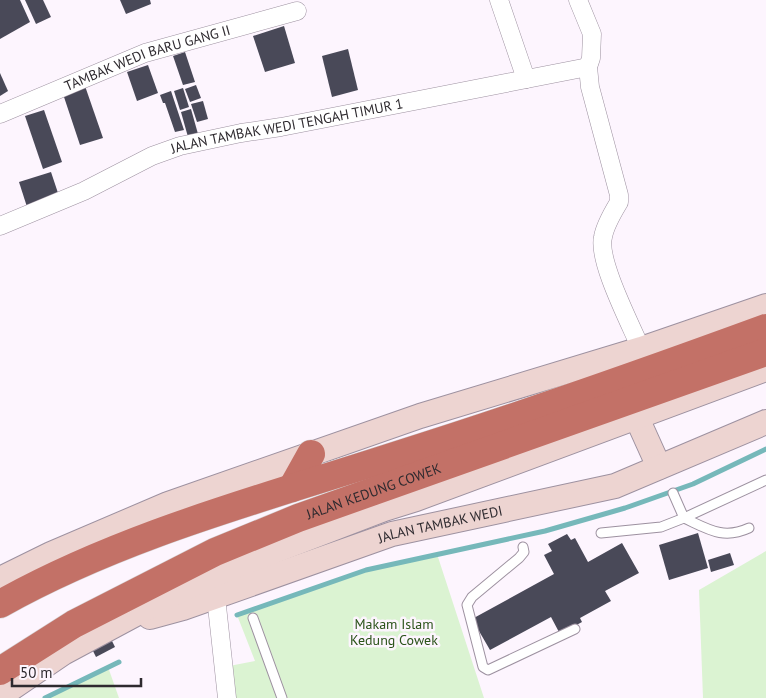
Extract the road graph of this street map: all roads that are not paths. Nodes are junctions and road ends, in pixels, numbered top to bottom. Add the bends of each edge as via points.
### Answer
1 (499, 0) edge
2 (578, 0) edge
3 (297, 11) dead end
4 (588, 67) junction
5 (526, 79) junction
6 (0, 114) edge
7 (0, 226) edge
8 (766, 306) edge
9 (766, 328) edge
10 (641, 349) junction
11 (766, 352) edge
12 (766, 369) edge
13 (636, 416) junction
14 (766, 422) edge
15 (311, 454) junction
16 (659, 468) junction
17 (766, 480) edge
18 (292, 488) junction
19 (673, 493) dead end
20 (384, 509) junction
21 (684, 518) junction
22 (749, 528) dead end
23 (601, 533) dead end
24 (392, 534) junction
25 (523, 547) dead end
26 (0, 579) edge
27 (216, 597) junction
28 (0, 604) edge
29 (253, 618) dead end
30 (113, 626) junction
31 (575, 629) dead end
32 (0, 671) edge
33 (0, 696) edge
34 (227, 698) edge
35 (282, 698) edge

1 - 5 street
2 - 4 street via 592,34
3 - 6 street, TAMBAK WEDI BARU GANG II via 145,54
4 - 5 street, JALAN TAMBAK WEDI TENGAH TIMUR 1
4 - 10 street via 590,87 619,195 619,202 602,237 603,250 607,268
5 - 7 street, JALAN TAMBAK WEDI TENGAH TIMUR 1 via 180,146
8 - 10 main road
9 - 18 highway, JALAN KEDUNG COWEK via 485,426
10 - 15 main road via 420,416
11 - 32 highway, JALAN KEDUNG COWEK via 298,518 215,552 74,624
12 - 13 main road
13 - 16 main road
13 - 20 main road
14 - 16 main road, JALAN TAMBAK WEDI
15 - 18 highway
15 - 26 main road via 168,504
16 - 24 main road, JALAN TAMBAK WEDI via 615,486
17 - 21 lane
18 - 28 highway, JALAN KEDUNG COWEK via 129,544
19 - 21 lane
20 - 24 main road
20 - 30 main road via 220,572
21 - 22 lane via 726,534 736,534
21 - 23 lane via 661,527
24 - 27 main road, JALAN TAMBAK WEDI
25 - 31 lane via 524,552 519,558 472,597 467,605 483,667 488,670
27 - 30 main road, JALAN TAMBAK WEDI
27 - 34 street
29 - 35 lane
30 - 33 main road

